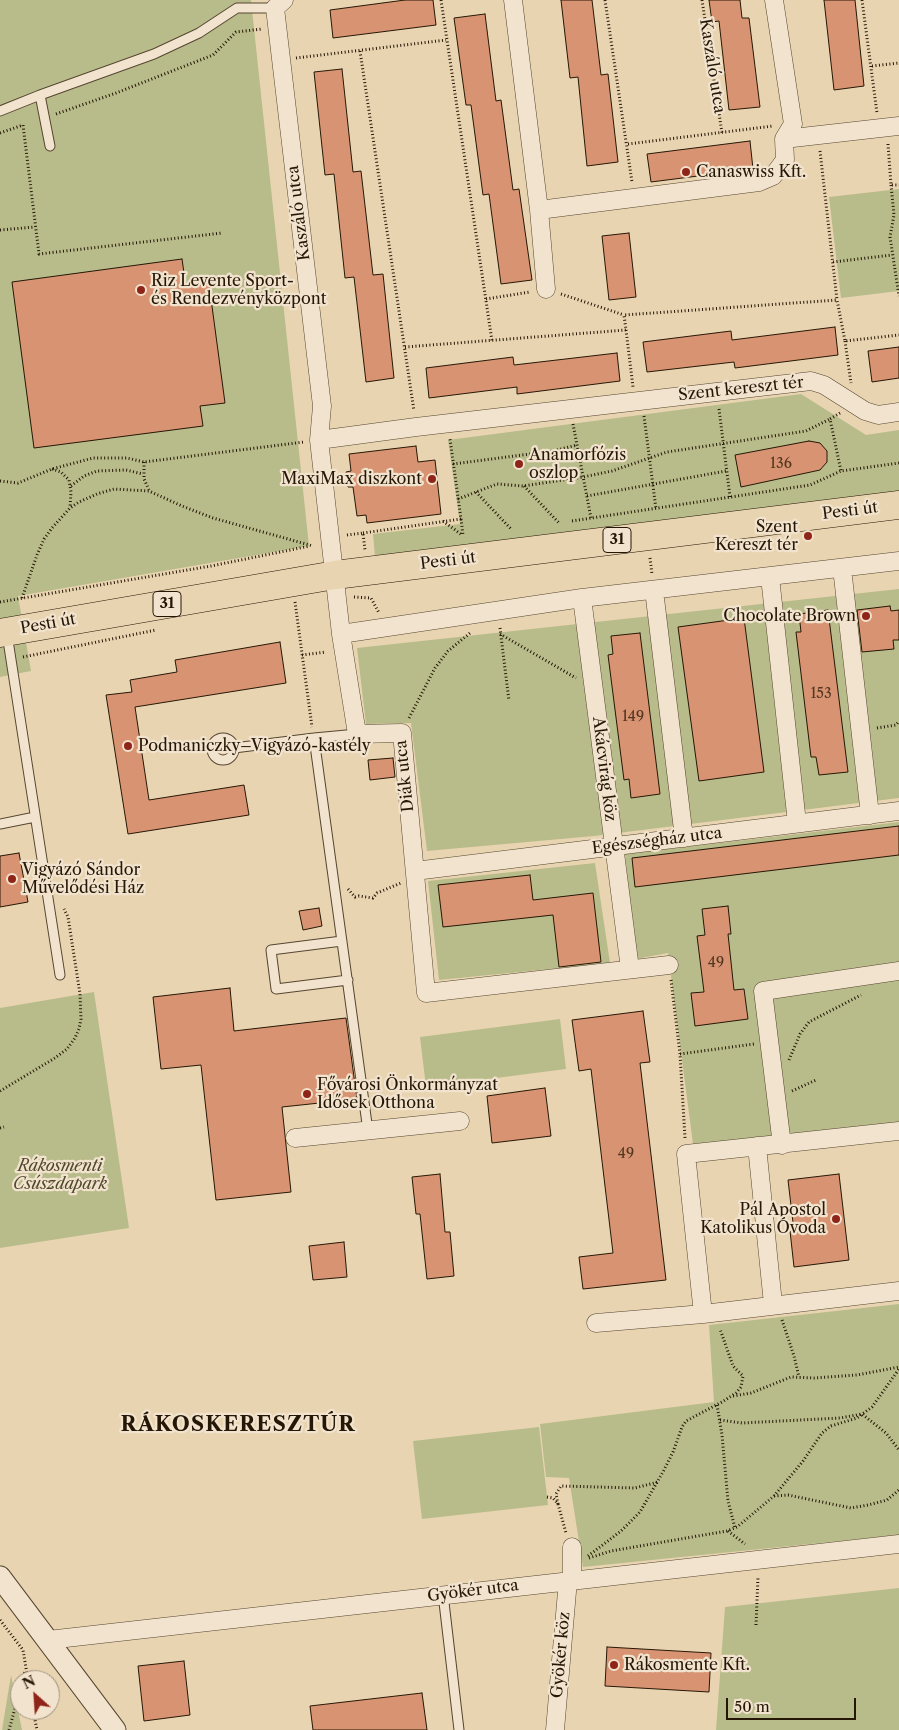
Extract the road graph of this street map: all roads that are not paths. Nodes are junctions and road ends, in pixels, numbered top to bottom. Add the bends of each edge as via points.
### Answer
1 (514, 0) edge
2 (774, 0) edge
3 (280, 4) edge
4 (40, 96) junction
5 (0, 111) edge
6 (888, 127) edge
7 (789, 131) junction
8 (50, 146) dead end
9 (539, 210) junction
10 (546, 289) road end
11 (899, 412) edge
12 (319, 440) junction
13 (899, 505) edge
14 (899, 561) edge
15 (842, 568) junction
16 (770, 577) junction
17 (336, 585) junction
18 (654, 590) junction
19 (582, 598) junction
20 (3, 632) edge
21 (343, 642) junction
22 (357, 734) junction
23 (314, 738) junction
24 (234, 748) dead end
25 (899, 811) edge
26 (870, 815) junction
27 (35, 817) junction
28 (797, 823) junction
29 (0, 824) edge
30 (684, 838) junction
31 (614, 846) junction
32 (416, 876) junction
33 (342, 941) junction
34 (669, 965) road end
35 (630, 969) junction
36 (899, 971) edge
37 (60, 975) dead end
38 (348, 980) junction
39 (460, 1121) dead end
40 (368, 1131) junction
41 (899, 1131) edge
42 (295, 1138) dead end
43 (782, 1145) junction
44 (757, 1146) junction
45 (899, 1291) edge
46 (775, 1304) junction
47 (709, 1313) junction
48 (596, 1323) dead end
49 (899, 1544) edge
50 (572, 1546) road end
51 (571, 1575) junction
52 (0, 1577) edge
53 (443, 1594) junction
54 (48, 1640) junction
55 (115, 1730) edge
56 (459, 1730) edge
57 (555, 1730) edge

1 - 9 street
2 - 7 street
3 - 4 lane via 237,8 199,33 154,54
3 - 12 street, Kaszáló utca via 277,28 322,406
4 - 5 lane
4 - 8 lane
6 - 7 street via 818,135
7 - 9 street via 784,160 773,176 759,182
9 - 10 street
11 - 12 street, Szent kereszt tér via 878,414 865,411 824,385 811,381
12 - 17 street, Kaszáló utca
13 - 17 main road, Pesti út / 31
14 - 15 street
15 - 16 street
15 - 26 street
16 - 18 street
16 - 28 street
17 - 20 main road, Pesti út / 31
17 - 21 street
18 - 19 street
18 - 30 street
19 - 21 street via 387,627
19 - 31 street, Akácvirág köz
20 - 27 lane
21 - 22 street
22 - 23 lane
22 - 32 street, Diák utca via 402,733
23 - 24 lane
23 - 33 lane
25 - 26 street, Egészségház utca
26 - 28 street, Egészségház utca
27 - 29 lane
27 - 37 lane
28 - 30 street, Egészségház utca
30 - 31 street, Egészségház utca
31 - 32 street, Egészségház utca
31 - 35 street, Akácvirág köz
32 - 35 street, Diák utca via 426,993
33 - 38 lane
33 - 38 lane via 271,950 276,989
34 - 35 street
36 - 43 street via 762,990
38 - 40 lane
39 - 40 street
40 - 42 street
41 - 43 street
43 - 44 street
44 - 46 street
44 - 47 street via 686,1154
45 - 46 street
46 - 47 street
47 - 48 street
49 - 51 street, Gyökér utca
50 - 51 street, Gyökér köz
51 - 53 street, Gyökér utca
51 - 57 street, Gyökér köz
52 - 54 street
53 - 54 street, Gyökér utca
53 - 56 lane
54 - 55 street

